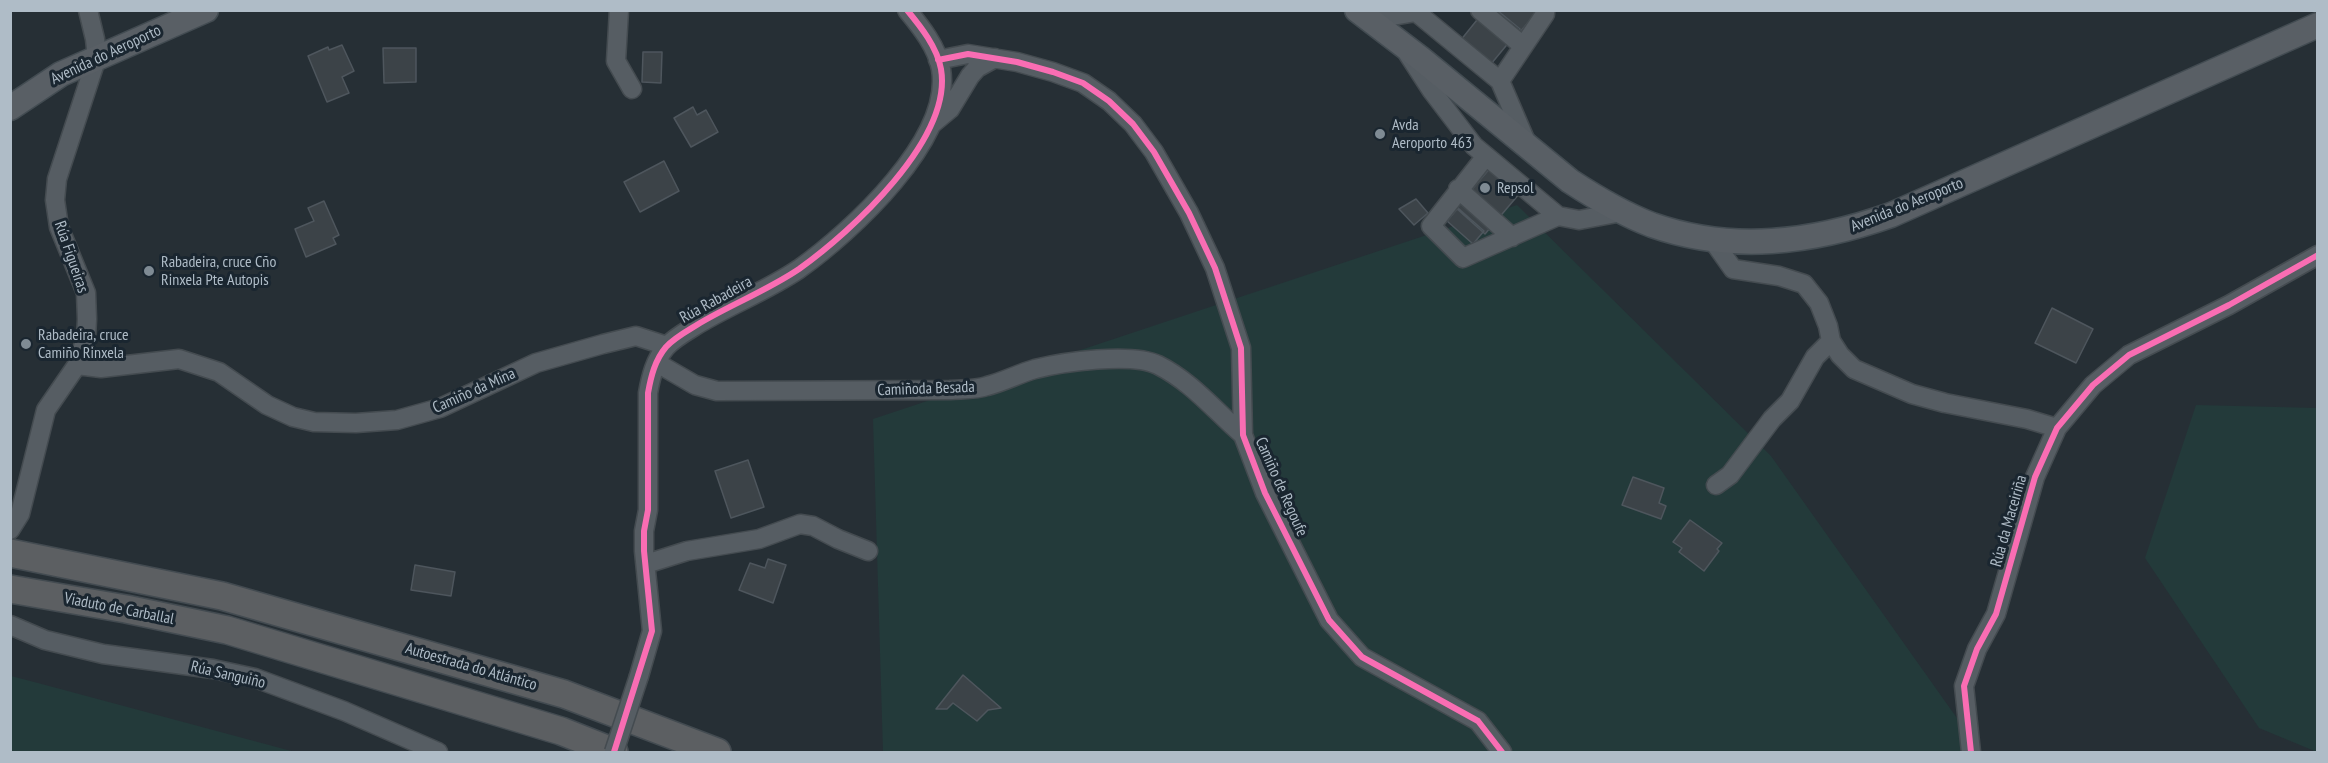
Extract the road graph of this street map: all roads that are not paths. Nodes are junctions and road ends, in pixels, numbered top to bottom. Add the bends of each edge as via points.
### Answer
1 (88, 10) edge
2 (206, 10) edge
3 (619, 10) edge
4 (907, 10) edge
5 (1480, 10) edge
6 (1545, 10) edge
7 (1363, 15) edge
8 (1436, 17) edge
9 (2318, 25) edge
10 (1402, 45) junction
11 (1523, 46) junction
12 (97, 57) junction
13 (995, 58) junction
14 (938, 60) junction
15 (1500, 81) junction
16 (632, 89) dead end
17 (10, 108) edge
18 (930, 125) junction
19 (1527, 146) junction
20 (1486, 156) junction
21 (1458, 189) junction
22 (1622, 212) junction
23 (1558, 216) junction
24 (1512, 237) junction
25 (1712, 238) junction
26 (2318, 255) edge
27 (1831, 341) junction
28 (667, 346) junction
29 (657, 363) junction
30 (77, 365) junction
31 (2057, 428) junction
32 (1243, 435) junction
33 (1716, 485) dead end
34 (10, 530) edge
35 (868, 551) dead end
36 (10, 553) edge
37 (646, 564) junction
38 (10, 589) edge
39 (222, 596) joint
40 (10, 625) edge
41 (438, 753) edge
42 (614, 753) edge
43 (717, 753) edge
44 (1502, 753) edge
45 (1971, 753) edge

1 - 12 street, Rúa Figueiras
2 - 12 main road, Avenida do Aeroporto
3 - 16 street via 616,61
4 - 14 street, Rúa Rabadeira
5 - 11 street
6 - 11 street
7 - 8 street via 1416,12
7 - 10 main road, Avenida do Aeroporto
8 - 15 street
9 - 25 main road, Avenida do Aeroporto via 1863,225 1777,242
10 - 19 main road, Avenida do Aeroporto
10 - 20 street via 1474,146
11 - 15 street
12 - 17 main road, Avenida do Aeroporto via 61,74
12 - 30 street, Rúa Figueiras via 57,179 55,200 59,227 86,293 86,338
13 - 14 street, Camiño de Regoufe via 968,54
13 - 18 street, Rúa Rabadeira via 977,68 951,109
13 - 32 street, Camiño de Regoufe via 1083,83 1133,124 1154,152 1215,268 1241,348
14 - 18 street, Rúa Rabadeira via 940,101
15 - 19 street
18 - 28 street, Rúa Rabadeira via 893,185 821,251 791,274 713,315
19 - 22 main road, Avenida do Aeroporto via 1570,181
20 - 21 street
20 - 23 street
21 - 24 street
21 - 24 street via 1431,226 1462,258
22 - 23 street via 1579,220
22 - 25 main road, Avenida do Aeroporto via 1653,225
23 - 24 street
25 - 27 street via 1733,270 1779,276 1804,284 1819,303
26 - 31 street, Rúa da Maceiriña via 2129,355 2093,385
27 - 31 street via 1854,369 1912,394 2028,418
27 - 33 street via 1815,357 1790,401 1730,475
28 - 29 street, Rúa Rabadeira
28 - 30 street, Camiño da Mina via 636,336 603,344 536,363 440,408 397,420 356,423 293,417 267,405 219,372 179,359 100,368
29 - 32 street, Camiñoda Besada via 694,385 717,391 950,390 984,387 1034,370 1079,362 1126,359 1156,364 1192,386
29 - 37 street, Rúa Rabadeira via 648,393
30 - 34 street, Rúa Figueiras via 46,410 20,514
31 - 45 street, Rúa da Maceiriña via 2035,477 1996,614 1977,649 1964,686
32 - 44 street, Camiño de Regoufe via 1265,493 1329,620 1362,657 1478,721
35 - 37 street via 800,524 759,539 687,551
36 - 39 highway, Viaduto de Carballal
37 - 42 street, Rúa Rabadeira, bridge via 652,631
38 - 42 highway, Viaduto de Carballal via 227,630 561,731
39 - 43 highway, Autoestrada do Atlántico via 564,694
40 - 41 street, Rúa Sanguiño via 45,640 102,654 255,678 345,711

